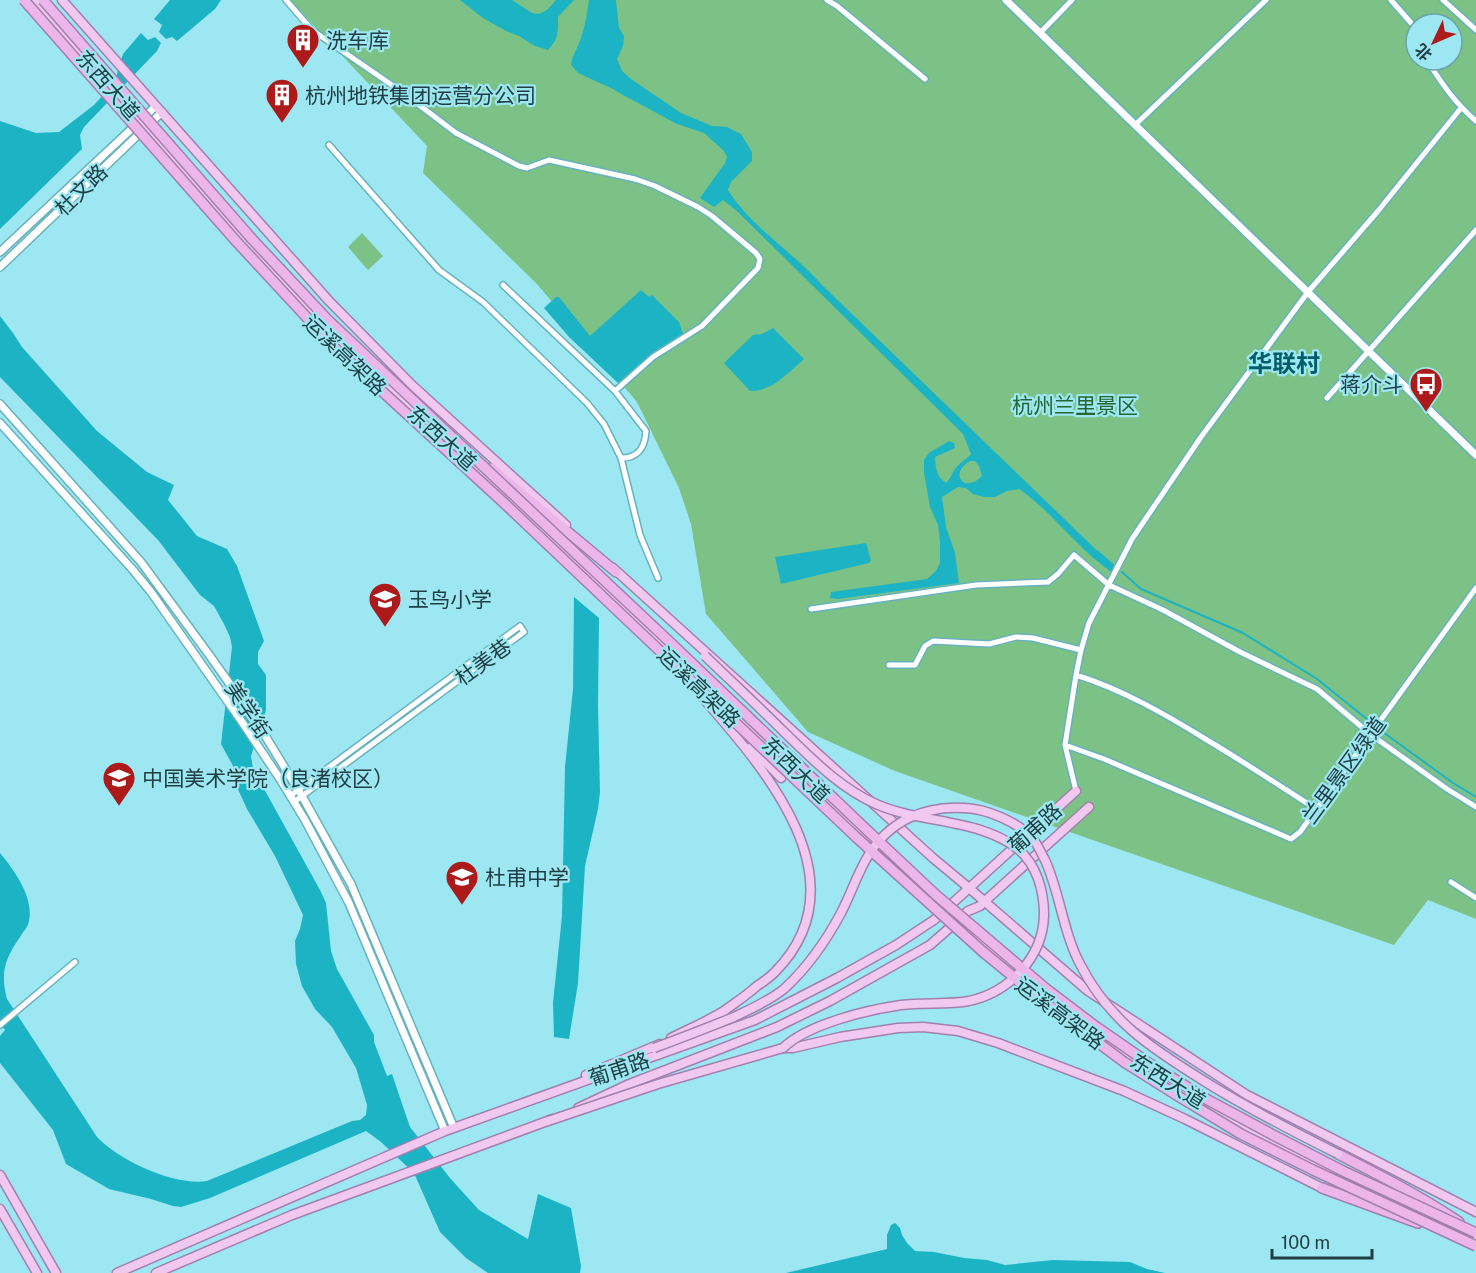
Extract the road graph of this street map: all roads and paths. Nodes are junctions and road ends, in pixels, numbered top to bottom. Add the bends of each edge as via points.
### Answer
1 (24, 0) edge
2 (34, 0) edge
3 (43, 0) edge
4 (62, 0) edge
5 (286, 0) edge
6 (827, 0) edge
7 (1006, 0) edge
8 (1072, 0) edge
9 (1266, 0) edge
10 (1391, 0) edge
11 (1443, 0) edge
12 (1404, 15) edge
13 (1476, 30) edge
14 (1040, 33) junction
15 (1435, 72) edge
16 (925, 79) dead end
17 (1461, 108) junction
18 (159, 109) junction
19 (1476, 122) edge
20 (143, 124) junction
21 (1135, 125) junction
22 (329, 146) dead end
23 (1476, 230) edge
24 (0, 252) edge
25 (0, 267) edge
26 (503, 285) dead end
27 (1308, 292) junction
28 (1368, 350) junction
29 (615, 391) junction
30 (1327, 398) dead end
31 (0, 404) edge
32 (0, 423) edge
33 (454, 438) junction
34 (445, 449) junction
35 (1476, 455) edge
36 (621, 458) junction
37 (616, 572) joint
38 (658, 578) dead end
39 (1109, 585) junction
40 (1476, 588) edge
41 (597, 595) joint
42 (811, 609) dead end
43 (1081, 650) junction
44 (889, 665) dead end
45 (1076, 675) junction
46 (704, 698) junction
47 (1372, 732) junction
48 (1065, 745) junction
49 (781, 778) dead end
50 (1076, 791) joint
51 (301, 793) junction
52 (292, 799) junction
53 (1089, 807) dead end
54 (1476, 807) edge
55 (1316, 809) junction
56 (1451, 882) dead end
57 (969, 888) junction
58 (1476, 898) edge
59 (985, 902) junction
60 (945, 910) junction
61 (957, 921) junction
62 (75, 962) dead end
63 (0, 1025) edge
64 (654, 1048) junction
65 (783, 1048) junction
66 (492, 1113) junction
67 (548, 1121) junction
68 (450, 1129) junction
69 (1338, 1154) joint
70 (0, 1175) edge
71 (1322, 1188) joint
72 (0, 1209) edge
73 (1476, 1212) edge
74 (1472, 1231) edge
75 (1448, 1234) junction
76 (1476, 1240) edge
77 (1476, 1246) edge
78 (37, 1273) edge
79 (56, 1273) edge
80 (117, 1273) edge
81 (156, 1273) edge

1 - 34 highway, 运溪高架路, bridge via 336,349
2 - 20 main road, 东西大道
3 - 33 highway, 运溪高架路, bridge via 244,231 320,312
4 - 18 main road
5 - 29 street via 312,30 456,133 526,168 549,160 655,186 712,216 756,253 760,259 758,268 702,326 653,357
6 - 16 street
7 - 14 street
8 - 14 street
9 - 21 street
10 - 12 street
11 - 13 street
14 - 21 street
15 - 17 street
17 - 19 street
17 - 27 street
18 - 20 street, 杜文路
18 - 57 main road via 328,301 413,386
20 - 24 street, 杜文路
20 - 25 street, 杜文路
20 - 60 main road, 东西大道 via 327,329
21 - 27 street
22 - 36 street via 439,270 483,302 587,403 604,424
23 - 28 street
26 - 29 street
27 - 28 street
27 - 39 street via 1183,463 1132,539
28 - 30 street
28 - 35 street
29 - 36 street via 646,431 645,445 633,455
31 - 51 street, 美学街 via 149,572 258,724
32 - 52 street, 美学街 via 151,592
33 - 37 highway, bridge
33 - 74 highway, 运溪高架路, bridge via 936,895 1045,988 1134,1053 1208,1100 1343,1171
34 - 41 highway, bridge
34 - 75 highway, 运溪高架路, bridge via 856,837 1017,982 1125,1062 1241,1134
36 - 38 street via 640,535
37 - 65 main road, bridge via 833,778 889,809 997,837 1019,850 1036,873 1043,900 1043,927 1031,958 1004,987 969,1001 898,1006 845,1018 804,1033
39 - 42 street via 1074,555 1047,582 976,585
39 - 43 street via 1089,623
39 - 47 street via 1317,689
40 - 47 street, 兰里景区绿道
41 - 46 main road, bridge
43 - 44 street via 1033,638 1016,637 989,644 933,641 925,646 915,664
43 - 45 street
45 - 48 street
45 - 55 street via 1126,694 1178,722
46 - 49 main road, bridge
46 - 64 main road, bridge via 760,766 792,819 809,864 811,901 798,942 774,973 723,1012
47 - 54 street
47 - 55 street, 兰里景区绿道
48 - 50 street
48 - 55 street, 兰里景区绿道 via 1291,839
50 - 57 main road, 葡甫路
51 - 51 street, 杜美巷 via 520,626 524,632
51 - 52 street, 杜美巷
51 - 68 street, 美学街 via 351,884
52 - 68 street, 美学街 via 349,903
53 - 59 main road, 葡甫路
56 - 58 street
57 - 59 main road
57 - 60 main road, 葡甫路
59 - 61 main road, 葡甫路
59 - 73 main road via 1088,991 1247,1095
60 - 61 main road, 东西大道
60 - 66 main road, 葡甫路 via 896,945 755,1020
61 - 67 main road, 葡甫路 via 930,945 777,1027 627,1085
61 - 76 main road, 东西大道 via 1037,990 1119,1050 1209,1108
62 - 63 street
64 - 66 main road
64 - 69 main road, bridge via 757,1006 783,990 814,958 867,858 893,828 917,813 972,808 1001,818 1034,840 1049,870 1077,960 1097,993 1127,1026 1216,1088
65 - 67 main road, bridge
65 - 71 main road via 898,1028 958,1031 1124,1091
66 - 68 main road, 葡甫路
67 - 81 main road, 葡甫路 via 292,1215
68 - 80 main road, 葡甫路
69 - 74 highway, bridge via 1397,1184
70 - 79 main road
71 - 75 highway, bridge
72 - 78 main road
75 - 77 highway, 运溪高架路, bridge

